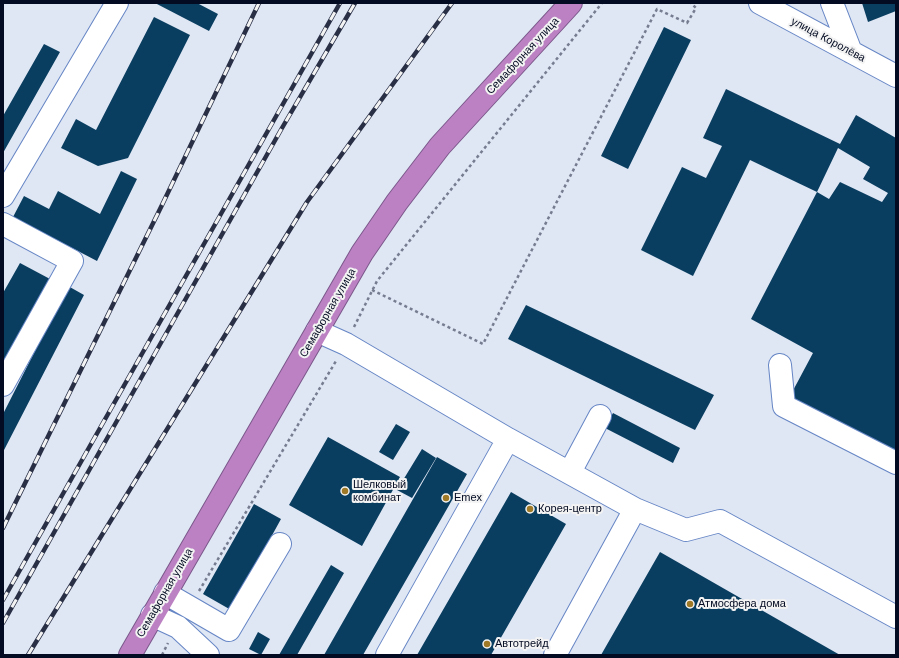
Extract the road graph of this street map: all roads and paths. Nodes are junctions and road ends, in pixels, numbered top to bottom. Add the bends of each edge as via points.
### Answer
1 (117, 3) edge
2 (571, 3) edge
3 (602, 3) edge
4 (691, 3) edge
5 (760, 3) edge
6 (832, 3) edge
7 (851, 52) junction
8 (896, 76) edge
9 (3, 196) edge
10 (3, 224) edge
11 (372, 290) junction
12 (318, 331) junction
13 (346, 344) junction
14 (780, 365) dead end
15 (3, 385) edge
16 (600, 416) dead end
17 (508, 439) junction
18 (896, 463) edge
19 (570, 472) junction
20 (635, 509) junction
21 (280, 544) dead end
22 (165, 593) junction
23 (189, 608) junction
24 (152, 616) junction
25 (896, 618) edge
26 (130, 655) edge
27 (208, 655) edge
28 (387, 655) edge
29 (555, 655) edge

1 - 9 street
2 - 12 highway, Семафорная улица via 440,146 362,253
3 - 11 path
4 - 11 path via 696,8 688,23 657,9 483,344
5 - 7 street, улица Королёва
6 - 7 street
7 - 8 street, улица Королёва
10 - 15 street via 72,261
11 - 13 path
12 - 13 street
12 - 22 highway, Семафорная улица
13 - 17 street
13 - 23 path
14 - 18 street via 784,406
16 - 19 street
17 - 19 street
17 - 28 street
19 - 20 street
20 - 25 street via 686,530 720,521
20 - 29 street
21 - 23 street via 229,630
22 - 23 street
22 - 24 highway, Семафорная улица
24 - 26 highway, Семафорная улица
24 - 27 street via 178,627

